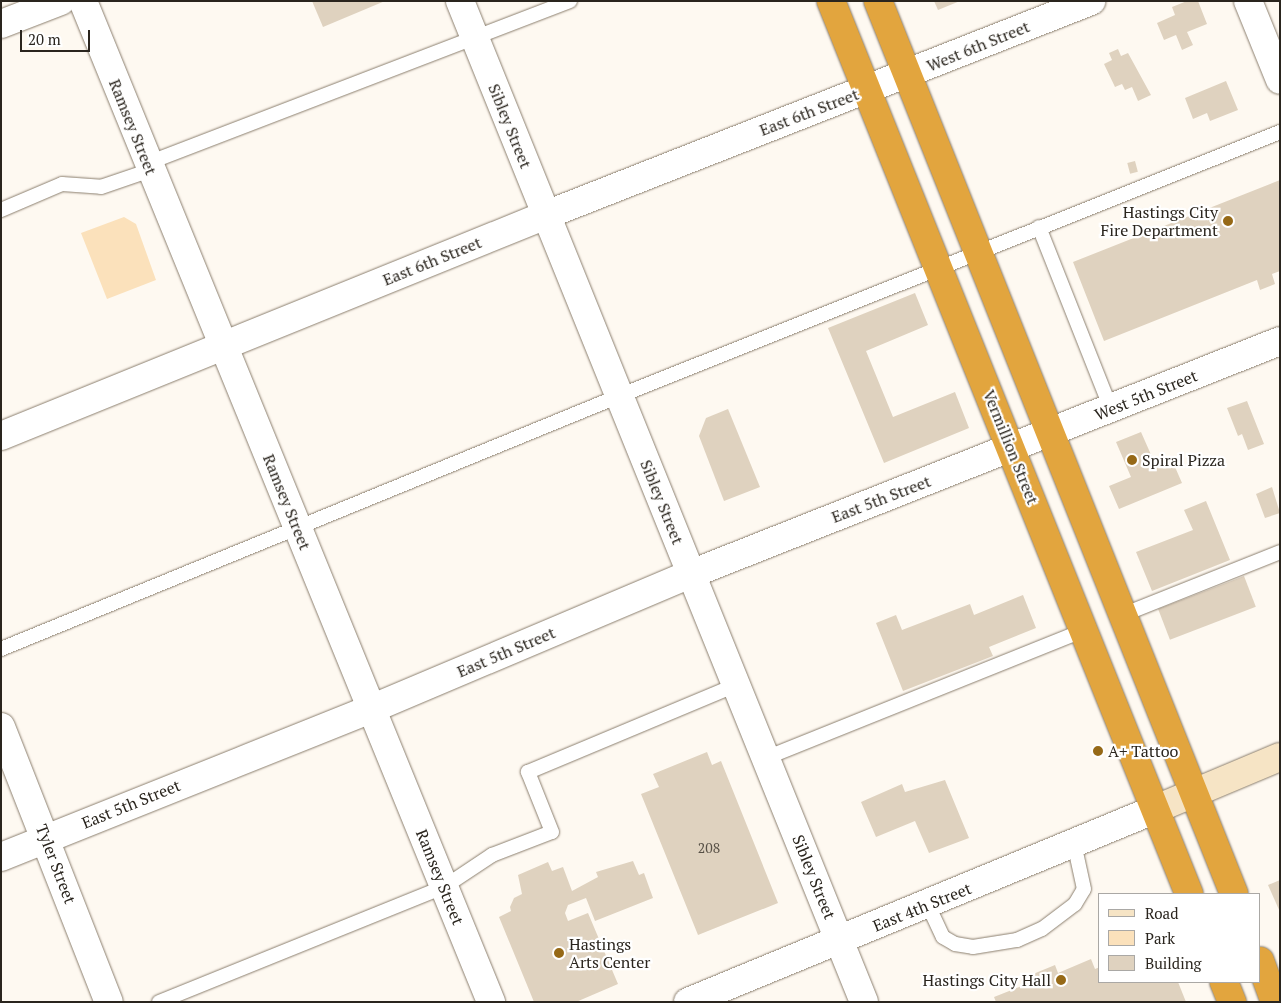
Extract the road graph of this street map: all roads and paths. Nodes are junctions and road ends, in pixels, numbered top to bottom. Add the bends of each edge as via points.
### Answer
1 (61, 1) edge
2 (83, 1) edge
3 (460, 1) edge
4 (570, 1) edge
5 (830, 1) edge
6 (878, 1) edge
7 (1091, 1) edge
8 (1248, 1) edge
9 (1, 24) edge
10 (474, 37) junction
11 (906, 74) junction
12 (1280, 80) edge
13 (865, 90) junction
14 (1280, 132) edge
15 (149, 166) junction
16 (1, 210) edge
17 (546, 215) junction
18 (1039, 227) junction
19 (978, 251) junction
20 (939, 268) junction
21 (1280, 341) edge
22 (223, 346) junction
23 (619, 396) junction
24 (1111, 409) junction
25 (1052, 432) junction
26 (1, 436) edge
27 (1012, 448) junction
28 (297, 527) junction
29 (1280, 552) edge
30 (691, 574) junction
31 (1125, 614) junction
32 (1084, 630) junction
33 (1, 649) edge
34 (736, 685) junction
35 (370, 709) junction
36 (1, 727) edge
37 (1280, 757) edge
38 (766, 758) junction
39 (1195, 791) junction
40 (1156, 809) junction
41 (46, 839) junction
42 (1074, 843) junction
43 (1, 857) edge
44 (444, 887) junction
45 (1189, 893) edge
46 (1234, 893) edge
47 (928, 905) junction
48 (839, 940) junction
49 (1268, 970) edge
50 (1224, 983) edge
51 (109, 1002) edge
52 (159, 1002) edge
53 (491, 1002) edge
54 (688, 1002) edge
55 (864, 1002) edge
56 (1232, 1002) edge
57 (1275, 1002) edge

1 - 9 street
2 - 15 street, Ramsey Street
3 - 10 street, Sibley Street
4 - 10 lane
5 - 13 highway, Vermillion Street
6 - 11 highway
7 - 11 street, West 6th Street
8 - 12 street
10 - 15 lane
10 - 17 street, Sibley Street
11 - 13 street, West 6th Street
11 - 19 highway
13 - 17 street, East 6th Street
13 - 20 highway, Vermillion Street
14 - 18 lane
15 - 16 lane via 101,187 62,184
15 - 22 street, Ramsey Street
17 - 22 street, East 6th Street
17 - 23 street, Sibley Street
18 - 19 lane
18 - 24 lane
19 - 20 lane
19 - 25 highway
20 - 23 lane
20 - 27 highway, Vermillion Street
21 - 24 street, West 5th Street
22 - 26 street, East 6th Street
22 - 28 street, Ramsey Street
23 - 28 lane
23 - 30 street, Sibley Street
24 - 25 street, West 5th Street
25 - 27 street, West 5th Street
25 - 31 highway
27 - 30 street, East 5th Street
27 - 32 highway, Vermillion Street
28 - 33 lane
28 - 35 street, Ramsey Street
29 - 31 lane
30 - 34 street, Sibley Street
30 - 35 street, East 5th Street
31 - 39 highway
32 - 38 lane
32 - 40 highway, Vermillion Street
34 - 38 street, Sibley Street
34 - 44 lane via 528,772 552,832 492,855
35 - 41 street, East 5th Street
35 - 44 street, Ramsey Street
36 - 41 street, Tyler Street
37 - 39 street
38 - 48 street, Sibley Street
39 - 40 street
39 - 46 highway
40 - 42 street, East 4th Street
40 - 45 highway, Vermillion Street
41 - 43 street, East 5th Street
41 - 51 street, Tyler Street
42 - 47 street, East 4th Street
42 - 47 lane via 1084,889 1067,910 1042,929 1018,940 972,947 955,944 944,937
44 - 52 lane
44 - 53 street, Ramsey Street
47 - 48 street, East 4th Street
48 - 54 street, East 4th Street
48 - 55 street, Sibley Street
49 - 57 highway
50 - 56 highway

